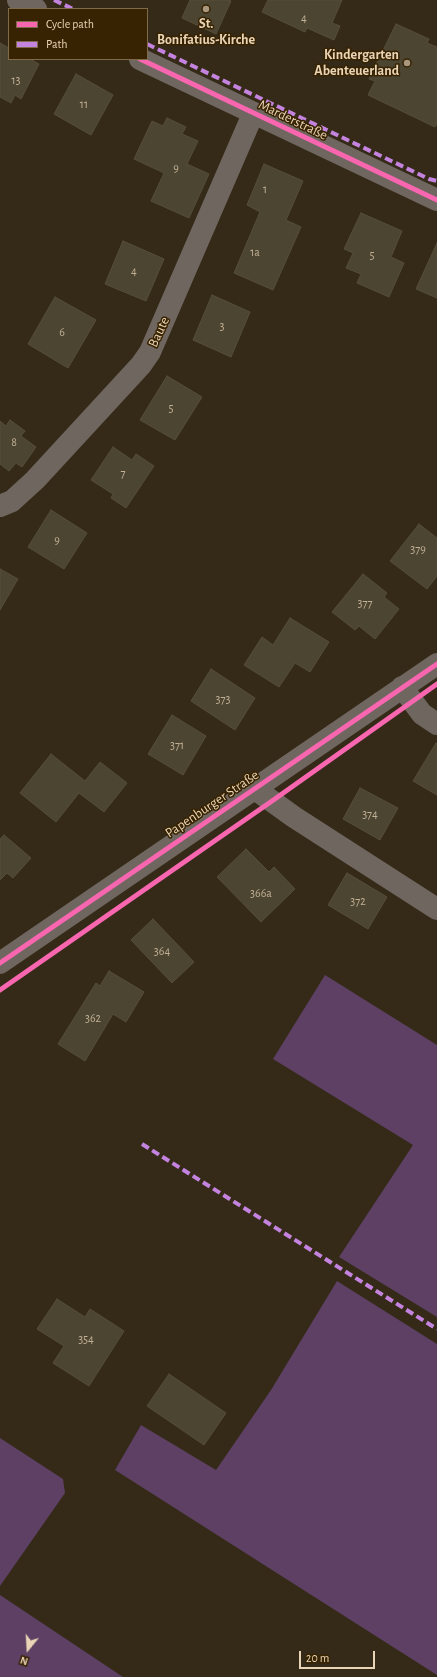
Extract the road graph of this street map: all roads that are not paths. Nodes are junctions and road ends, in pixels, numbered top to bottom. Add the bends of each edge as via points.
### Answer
1 (18, 0) edge
2 (34, 8) edge
3 (142, 60) edge
4 (253, 114) junction
5 (437, 200) edge
6 (0, 506) edge
7 (437, 664) edge
8 (402, 687) junction
9 (437, 724) edge
10 (255, 789) junction
11 (437, 909) edge
12 (0, 963) edge

1 - 2 street
3 - 4 street, Marderstraße
4 - 5 street, Marderstraße
4 - 6 street, Baute via 150,352 126,382 35,480 12,501
7 - 8 street, Papenburger Straße
8 - 9 street via 422,714
8 - 10 street, Papenburger Straße
10 - 11 street
10 - 12 street, Papenburger Straße

